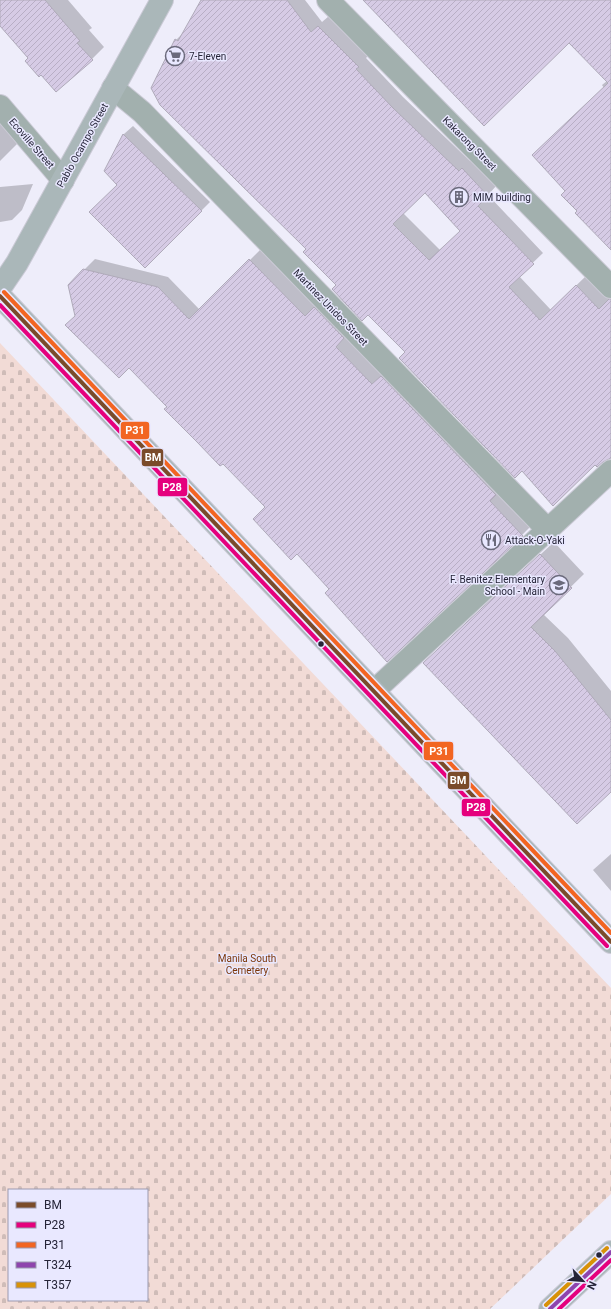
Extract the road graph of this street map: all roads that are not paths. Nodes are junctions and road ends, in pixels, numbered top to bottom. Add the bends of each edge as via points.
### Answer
1 (162, 0) edge
2 (328, 0) edge
3 (114, 88) junction
4 (0, 106) edge
5 (63, 180) junction
6 (611, 287) edge
7 (0, 288) edge
8 (0, 296) edge
9 (611, 471) edge
10 (547, 529) junction
11 (374, 691) junction
12 (611, 942) edge
13 (611, 1252) edge
14 (550, 1309) edge

1 - 3 main road, Pablo Ocampo Street
2 - 6 street, Kakarong Street
3 - 5 main road, Pablo Ocampo Street
3 - 10 street, Martinez Unidos Street via 142,112
4 - 5 street, Ecoville Street
5 - 7 main road, Pablo Ocampo Street via 17,263
8 - 11 main road
9 - 10 street
10 - 11 street
11 - 12 main road
13 - 14 main road

